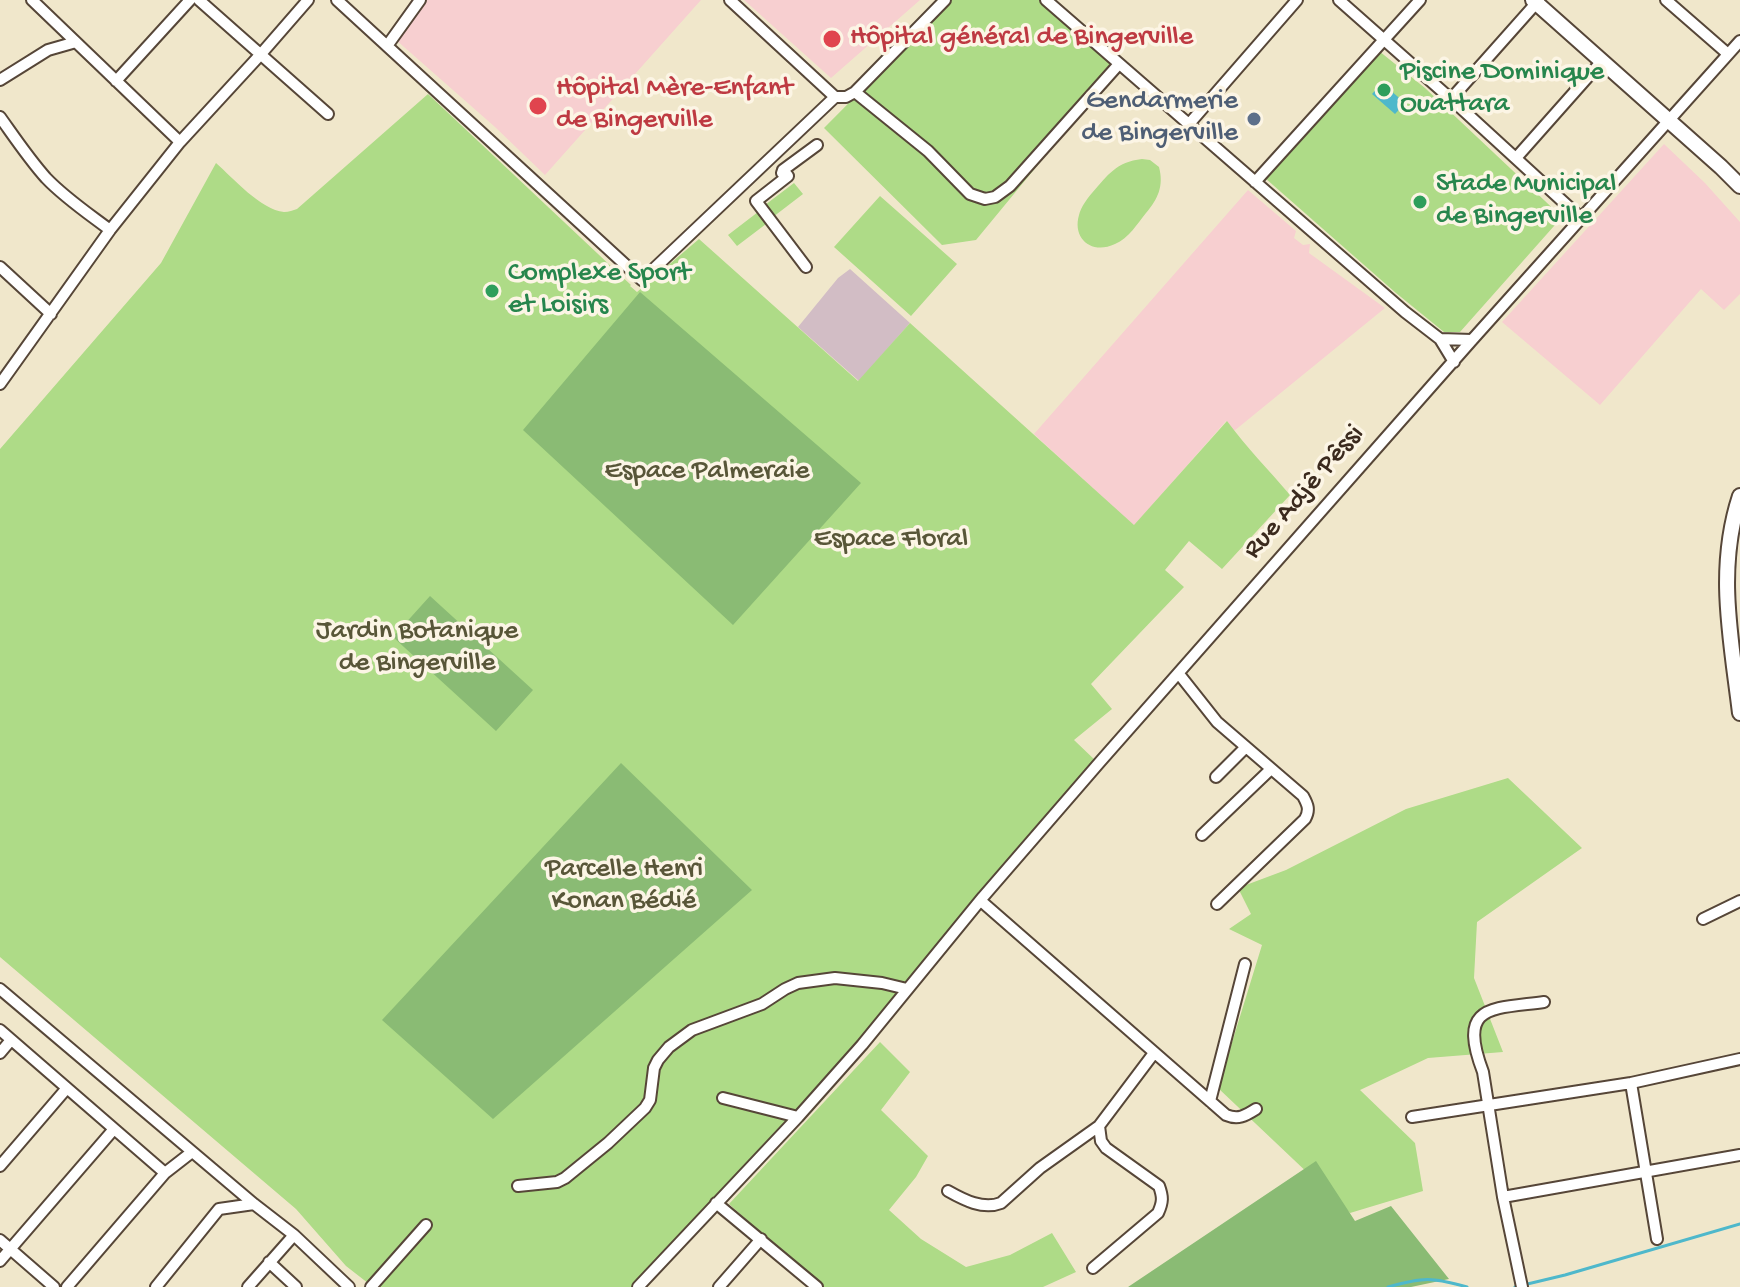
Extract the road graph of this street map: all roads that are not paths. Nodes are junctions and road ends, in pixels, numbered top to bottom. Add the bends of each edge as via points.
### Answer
1 (32, 0) edge
2 (49, 0) edge
3 (190, 0) edge
4 (199, 0) edge
5 (308, 0) edge
6 (337, 0) edge
7 (420, 0) edge
8 (730, 0) edge
9 (945, 0) edge
10 (1046, 0) edge
11 (1066, 0) edge
12 (1297, 0) edge
13 (1339, 0) edge
14 (1420, 0) edge
15 (1666, 0) edge
16 (1536, 1) edge
17 (42, 9) junction
18 (1057, 9) junction
19 (1383, 39) junction
20 (1740, 41) edge
21 (76, 42) junction
22 (387, 46) junction
23 (261, 54) junction
24 (1728, 54) junction
25 (1602, 61) junction
26 (1119, 64) junction
27 (0, 80) edge
28 (116, 81) junction
29 (855, 92) junction
30 (835, 97) junction
31 (1451, 99) junction
32 (328, 114) dead end
33 (0, 117) edge
34 (1669, 120) junction
35 (1189, 124) junction
36 (180, 142) junction
37 (817, 145) dead end
38 (1516, 158) junction
39 (1255, 182) junction
40 (1740, 186) edge
41 (1582, 219) junction
42 (110, 230) junction
43 (0, 267) edge
44 (806, 267) dead end
45 (51, 314) junction
46 (1440, 339) junction
47 (1472, 340) junction
48 (1454, 362) junction
49 (0, 384) edge
50 (1740, 496) edge
51 (1179, 674) junction
52 (1740, 713) edge
53 (1246, 747) junction
54 (1271, 769) junction
55 (1216, 777) dead end
56 (1202, 835) dead end
57 (981, 901) junction
58 (1740, 901) edge
59 (1217, 904) dead end
60 (1703, 919) dead end
61 (1245, 964) dead end
62 (0, 989) edge
63 (907, 989) junction
64 (1544, 1002) dead end
65 (0, 1030) edge
66 (11, 1040) junction
67 (0, 1053) edge
68 (1154, 1053) junction
69 (1740, 1059) edge
70 (1631, 1083) junction
71 (67, 1088) junction
72 (723, 1098) dead end
73 (1210, 1101) junction
74 (1489, 1106) junction
75 (1256, 1109) dead end
76 (798, 1117) junction
77 (1412, 1117) dead end
78 (1099, 1126) junction
79 (114, 1129) junction
80 (192, 1152) junction
81 (1740, 1155) edge
82 (0, 1166) edge
83 (1646, 1172) junction
84 (165, 1173) junction
85 (518, 1186) dead end
86 (948, 1191) dead end
87 (1503, 1197) junction
88 (716, 1203) junction
89 (254, 1204) junction
90 (426, 1225) dead end
91 (294, 1235) junction
92 (761, 1239) junction
93 (1657, 1239) dead end
94 (0, 1240) edge
95 (10, 1249) junction
96 (0, 1261) edge
97 (269, 1262) junction
98 (1093, 1268) dead end
99 (1522, 1285) edge
100 (54, 1287) edge
101 (67, 1287) edge
102 (156, 1287) edge
103 (248, 1287) edge
104 (296, 1287) edge
105 (349, 1287) edge
106 (371, 1287) edge
107 (638, 1287) edge
108 (719, 1287) edge
109 (817, 1287) edge

1 - 17 street
2 - 17 street
3 - 28 street
4 - 23 street
5 - 23 street
6 - 22 street
7 - 22 street
8 - 30 street
9 - 29 street
10 - 18 street
11 - 18 street
12 - 35 street
13 - 19 street
14 - 19 street
15 - 24 street
16 - 25 main road
16 - 31 street
17 - 21 street
18 - 26 street
19 - 31 street
19 - 39 street
20 - 24 street, Rue Adjê Pêssi
21 - 27 street via 48,50
21 - 28 street
22 - 30 street via 642,280
23 - 32 street
23 - 36 street
24 - 34 street, Rue Adjê Pêssi
25 - 34 main road
25 - 38 street
26 - 29 street via 1010,186 985,199 970,194 928,151
26 - 35 street
28 - 36 street
29 - 30 street
31 - 38 street
33 - 42 street via 47,179
34 - 40 main road
34 - 41 street, Rue Adjê Pêssi
35 - 39 street
36 - 42 street
37 - 44 street via 782,171 788,176 756,201
38 - 41 street
39 - 46 street
41 - 47 street, Rue Adjê Pêssi
42 - 45 street
43 - 45 street
45 - 49 street
46 - 47 street
46 - 48 street
47 - 48 street, Rue Adjê Pêssi
48 - 51 street, Rue Adjê Pêssi
50 - 52 main road via 1726,560 1726,592
51 - 53 street via 1217,722
51 - 57 street, Rue Adjê Pêssi
53 - 54 street
53 - 55 street
54 - 56 street
54 - 59 street via 1303,796 1308,812
57 - 63 street, Rue Adjê Pêssi
57 - 68 street
58 - 60 street
61 - 73 street
62 - 80 street
63 - 76 street, Rue Adjê Pêssi
63 - 85 street via 835,978 798,983 762,1004 692,1030 658,1060 650,1100 608,1143 557,1182
64 - 74 street via 1491,1009 1478,1019 1474,1037
65 - 66 street
66 - 67 street
66 - 71 street
68 - 73 street
68 - 78 street
69 - 70 street
70 - 74 street
70 - 83 street
71 - 79 street
71 - 82 street
72 - 76 street
73 - 75 street via 1234,1118
74 - 77 street
74 - 87 street
76 - 88 street, Rue Adjê Pêssi
78 - 86 street via 1001,1203 983,1205
78 - 98 street via 1106,1148 1159,1186 1163,1196 1158,1213
79 - 84 street
79 - 95 street
80 - 84 street
80 - 89 street
81 - 83 street
83 - 87 street
83 - 93 street
84 - 101 street
87 - 99 street
88 - 92 street
88 - 107 street, Rue Adjê Pêssi
89 - 91 street
89 - 102 street via 219,1209
90 - 106 street
91 - 97 street
91 - 105 street
92 - 108 street
92 - 109 street
94 - 95 street
95 - 96 street
95 - 100 street
97 - 103 street
97 - 104 street

